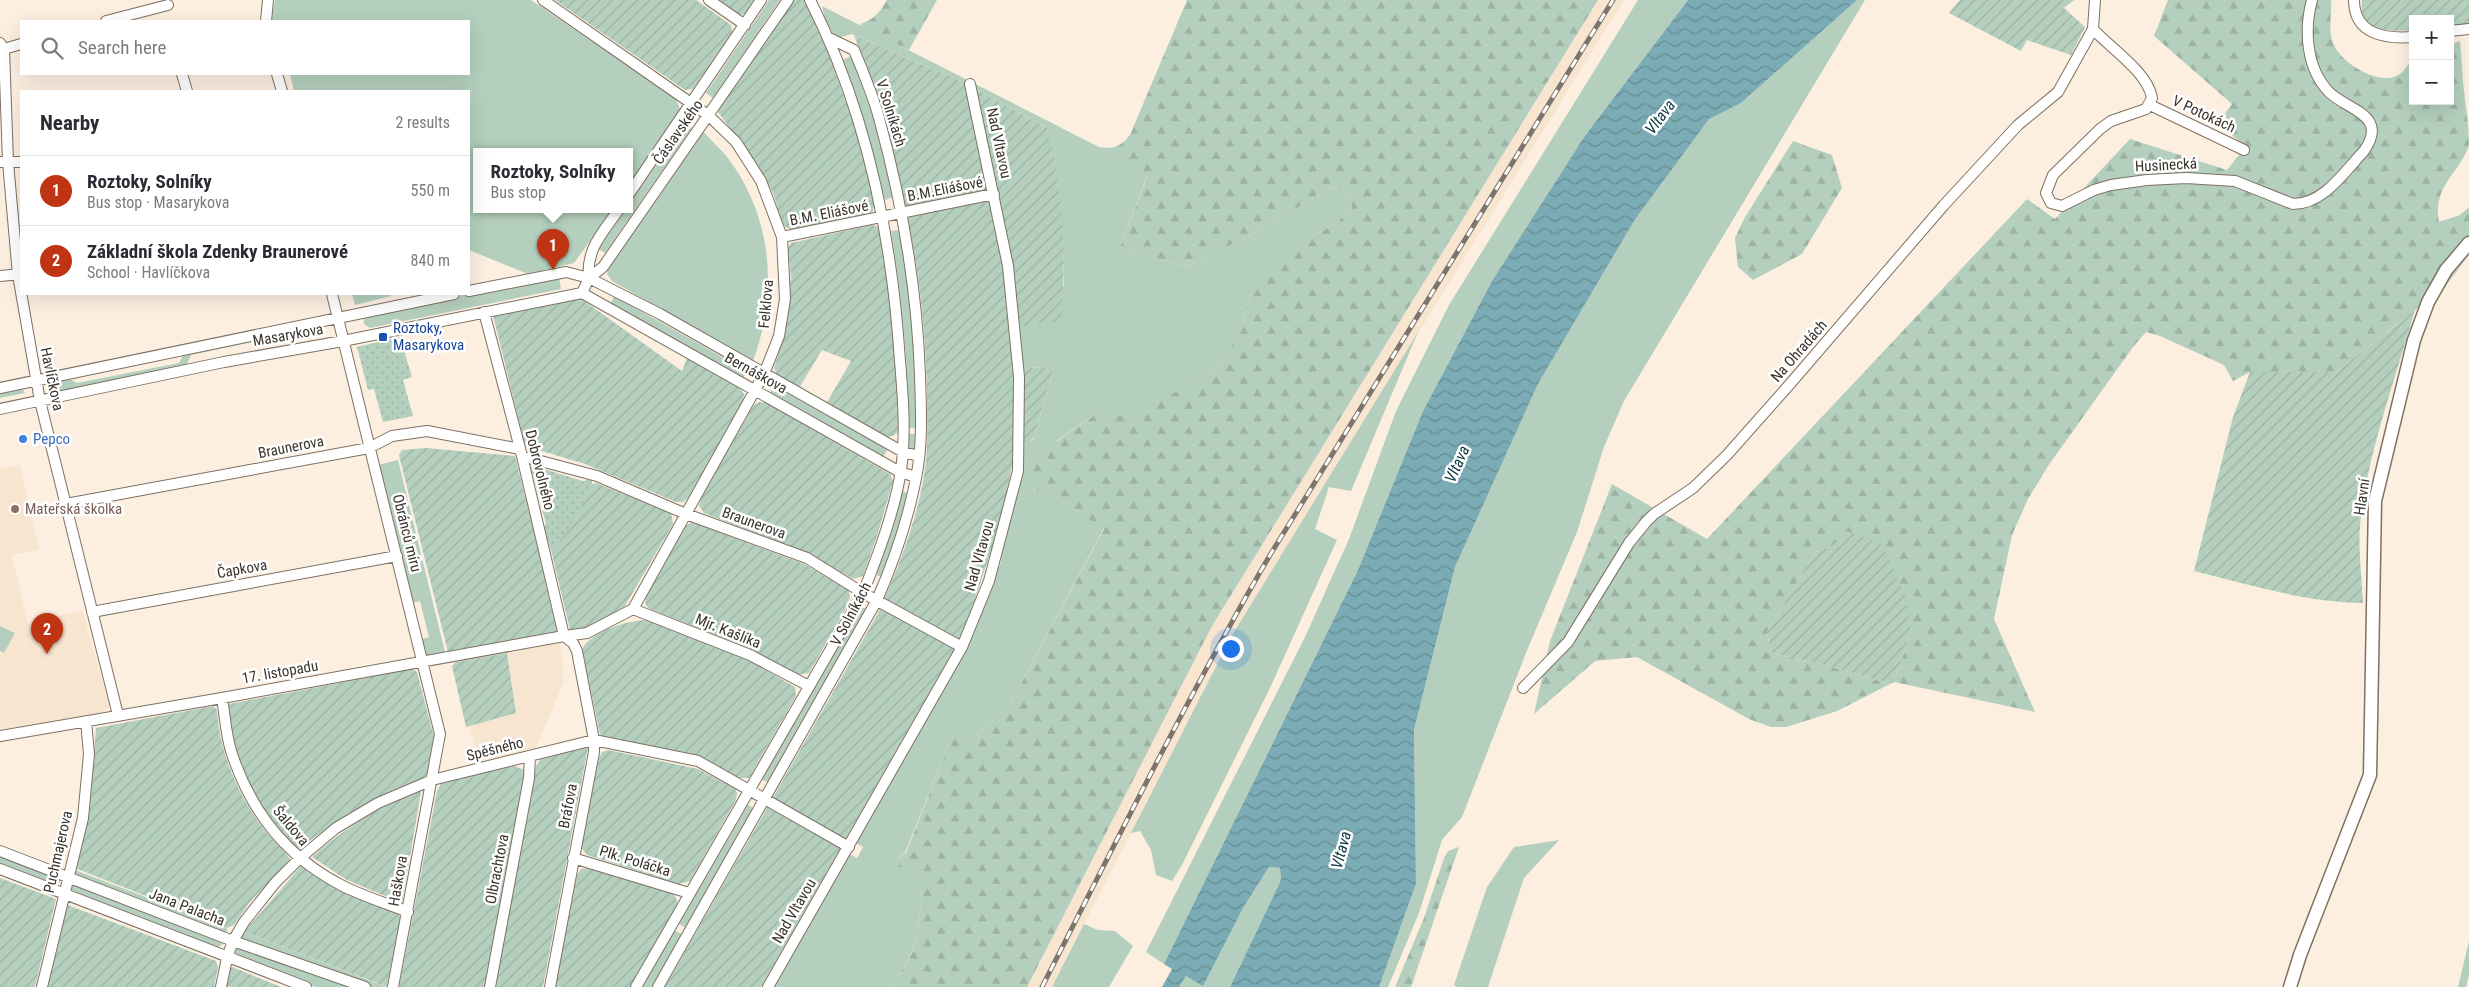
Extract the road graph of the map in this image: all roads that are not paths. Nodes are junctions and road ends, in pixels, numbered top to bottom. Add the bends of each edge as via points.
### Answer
1 (268, 0) edge
2 (542, 0) edge
3 (709, 0) edge
4 (761, 0) edge
5 (788, 0) edge
6 (810, 0) edge
7 (2095, 0) edge
8 (2312, 0) edge
9 (2354, 0) edge
10 (168, 5) dead end
11 (110, 20) edge
12 (266, 20) edge
13 (745, 25) junction
14 (2093, 29) junction
15 (2469, 29) edge
16 (2454, 31) edge
17 (2409, 36) edge
18 (829, 38) junction
19 (20, 44) edge
20 (2, 46) edge
21 (182, 75) edge
22 (277, 75) edge
23 (970, 84) dead end
24 (187, 90) edge
25 (282, 90) edge
26 (690, 102) junction
27 (2150, 105) junction
28 (708, 115) junction
29 (2244, 150) dead end
30 (4, 162) edge
31 (20, 162) edge
32 (633, 188) edge
33 (994, 194) junction
34 (616, 213) edge
35 (901, 213) junction
36 (882, 218) junction
37 (782, 237) junction
38 (2469, 242) edge
39 (19, 275) edge
40 (0, 276) edge
41 (589, 278) junction
42 (470, 291) edge
43 (582, 293) junction
44 (22, 295) edge
45 (332, 295) edge
46 (449, 295) edge
47 (484, 312) junction
48 (338, 318) junction
49 (343, 341) junction
50 (764, 374) junction
51 (36, 381) junction
52 (0, 388) edge
53 (755, 390) junction
54 (40, 401) junction
55 (0, 409) edge
56 (369, 448) junction
57 (903, 452) junction
58 (521, 453) junction
59 (919, 456) junction
60 (900, 472) junction
61 (916, 477) junction
62 (66, 504) junction
63 (686, 514) junction
64 (397, 556) junction
65 (863, 593) junction
66 (877, 600) junction
67 (633, 609) junction
68 (92, 612) junction
69 (564, 636) junction
70 (962, 648) junction
71 (422, 662) junction
72 (809, 686) junction
73 (1523, 688) dead end
74 (222, 698) junction
75 (118, 715) junction
76 (86, 722) junction
77 (0, 736) edge
78 (594, 740) junction
79 (530, 756) junction
80 (432, 780) junction
81 (748, 790) junction
82 (764, 799) junction
83 (849, 847) junction
84 (0, 850) edge
85 (573, 858) junction
86 (299, 859) junction
87 (0, 869) edge
88 (68, 876) junction
89 (689, 893) junction
90 (64, 894) junction
91 (408, 912) junction
92 (233, 941) junction
93 (227, 958) junction
94 (42, 987) edge
95 (221, 987) edge
96 (306, 987) edge
97 (365, 987) edge
98 (393, 987) edge
99 (490, 987) edge
100 (550, 987) edge
101 (636, 987) edge
102 (658, 987) edge
103 (768, 987) edge
104 (2290, 987) edge

1 - 12 street
2 - 26 street, Felklova
3 - 13 street
4 - 13 street, Čáslavského
5 - 28 street, Čáslavského
6 - 18 street, V Solníkách
7 - 14 street
8 - 27 street, Husinecká via 2307,41 2319,78 2329,92 2364,114 2372,133 2364,151 2318,199 2293,204 2235,181 2186,178 2111,185 2062,206 2051,203 2046,193 2053,175 2111,121 2140,112
9 - 17 street via 2357,16 2378,36
10 - 11 street
13 - 26 street, Čáslavského
14 - 27 street via 2147,84 2152,98
14 - 73 street, Na Ohradách via 2058,92 2018,125 1944,205 1721,460 1693,488 1646,522 1629,543 1568,642
15 - 16 street
18 - 35 street, V Solníkách via 854,50 879,116
18 - 36 street, V Solníkách via 860,122
19 - 20 street
20 - 30 street, Havlíčkova
21 - 24 street
22 - 25 street
23 - 33 street, Nad Vltavou
26 - 28 street, Felklova
26 - 32 street, Čáslavského
27 - 29 street, V Potokách
28 - 37 street, Felklova via 736,142 761,181
28 - 41 street, Čáslavského via 603,267
30 - 31 street
30 - 39 street, Havlíčkova
33 - 35 street, B.M.Eliášové
33 - 70 street, Nad Vltavou via 1008,266 1019,377 1018,471 989,581
34 - 41 street, Čáslavského via 590,253
35 - 36 street
35 - 59 street, V Solníkách via 914,285 919,339
36 - 37 street, B.M. Eliášové
36 - 57 street, V Solníkách via 899,341
37 - 50 street, Felklova via 785,299 779,336
38 - 104 street, Hlavní via 2446,270 2428,302 2414,340 2375,501 2370,775
39 - 40 street
41 - 42 street via 566,272
41 - 43 street, Čáslavského
41 - 50 street, Bernáškova via 660,314
43 - 47 street, Masarykova
43 - 53 street, Bernáškova
44 - 51 street, Havlíčkova
45 - 48 street, Obránců míru
46 - 48 street, Masarykova
47 - 49 street, Masarykova
47 - 58 street, Dobrovolného
48 - 49 street, Obránců míru
48 - 51 street, Masarykova
49 - 54 street, Masarykova via 224,362
49 - 56 street, Obránců míru
50 - 53 street, Felklova
50 - 57 street, Bernáškova
51 - 52 street, Masarykova
51 - 54 street, Havlíčkova
53 - 60 street, Bernáškova
53 - 63 street, Felklova
54 - 55 street, Masarykova
54 - 62 street, Havlíčkova
56 - 58 street, Braunerova via 392,436 427,431
56 - 62 street, Braunerova
56 - 64 street, Obránců míru
57 - 59 street, Bernáškova
57 - 60 street, V Solníkách
58 - 63 street, Braunerova via 596,476
58 - 69 street, Dobrovolného
59 - 61 street, V Solníkách
60 - 61 street, Bernáškova
60 - 65 street, V Solníkách via 876,560
61 - 66 street, V Solníkách via 893,564
62 - 68 street, Havlíčkova
63 - 65 street, Braunerova via 806,558
63 - 67 street, Felklova
64 - 68 street, Čapkova
64 - 71 street, Obránců míru
65 - 66 street, Braunerova
65 - 72 street, V Solníkách
66 - 70 street, Braunerova
66 - 82 street, V Solníkách
67 - 69 street via 587,634
67 - 72 street, Mjr. Kašlíka via 750,655
68 - 75 street, Havlíčkova
69 - 71 street, 17. listopadu
69 - 78 street, Bráfova via 577,651
70 - 83 street, Nad Vltavou
71 - 74 street, 17. listopadu
71 - 80 street, Obránců míru via 440,734
72 - 81 street, V Solníkách
74 - 75 street, 17. listopadu
74 - 86 street, Šaldova via 231,753 247,791 264,820
75 - 76 street, 17. listopadu
76 - 77 street, 17. listopadu
76 - 88 street, Puchmajerova via 89,754 83,818
78 - 79 street, Spěšného
78 - 81 street, Spěšného via 698,762
78 - 85 street, Bráfova
79 - 80 street, Spěšného
79 - 99 street, Olbrachtova via 529,778
80 - 86 street, Spěšného via 378,803 336,828
80 - 91 street, Haškova
81 - 82 street, Spěšného
81 - 89 street, V Solníkách
82 - 83 street, Spěšného
82 - 102 street, V Solníkách
83 - 103 street, Nad Vltavou
84 - 88 street, Jana Palacha
85 - 89 street, Plk. Poláčka
85 - 100 street, Bráfova
86 - 91 street, Šaldova via 341,885
86 - 92 street, Spěšného via 244,922
87 - 90 street
88 - 90 street, Puchmajerova
88 - 92 street, Jana Palacha
89 - 101 street, V Solníkách
90 - 93 street
90 - 94 street, Puchmajerova
91 - 98 street, Haškova
92 - 93 street, Spěšného
92 - 97 street, Jana Palacha
93 - 95 street, Spěšného
93 - 96 street

